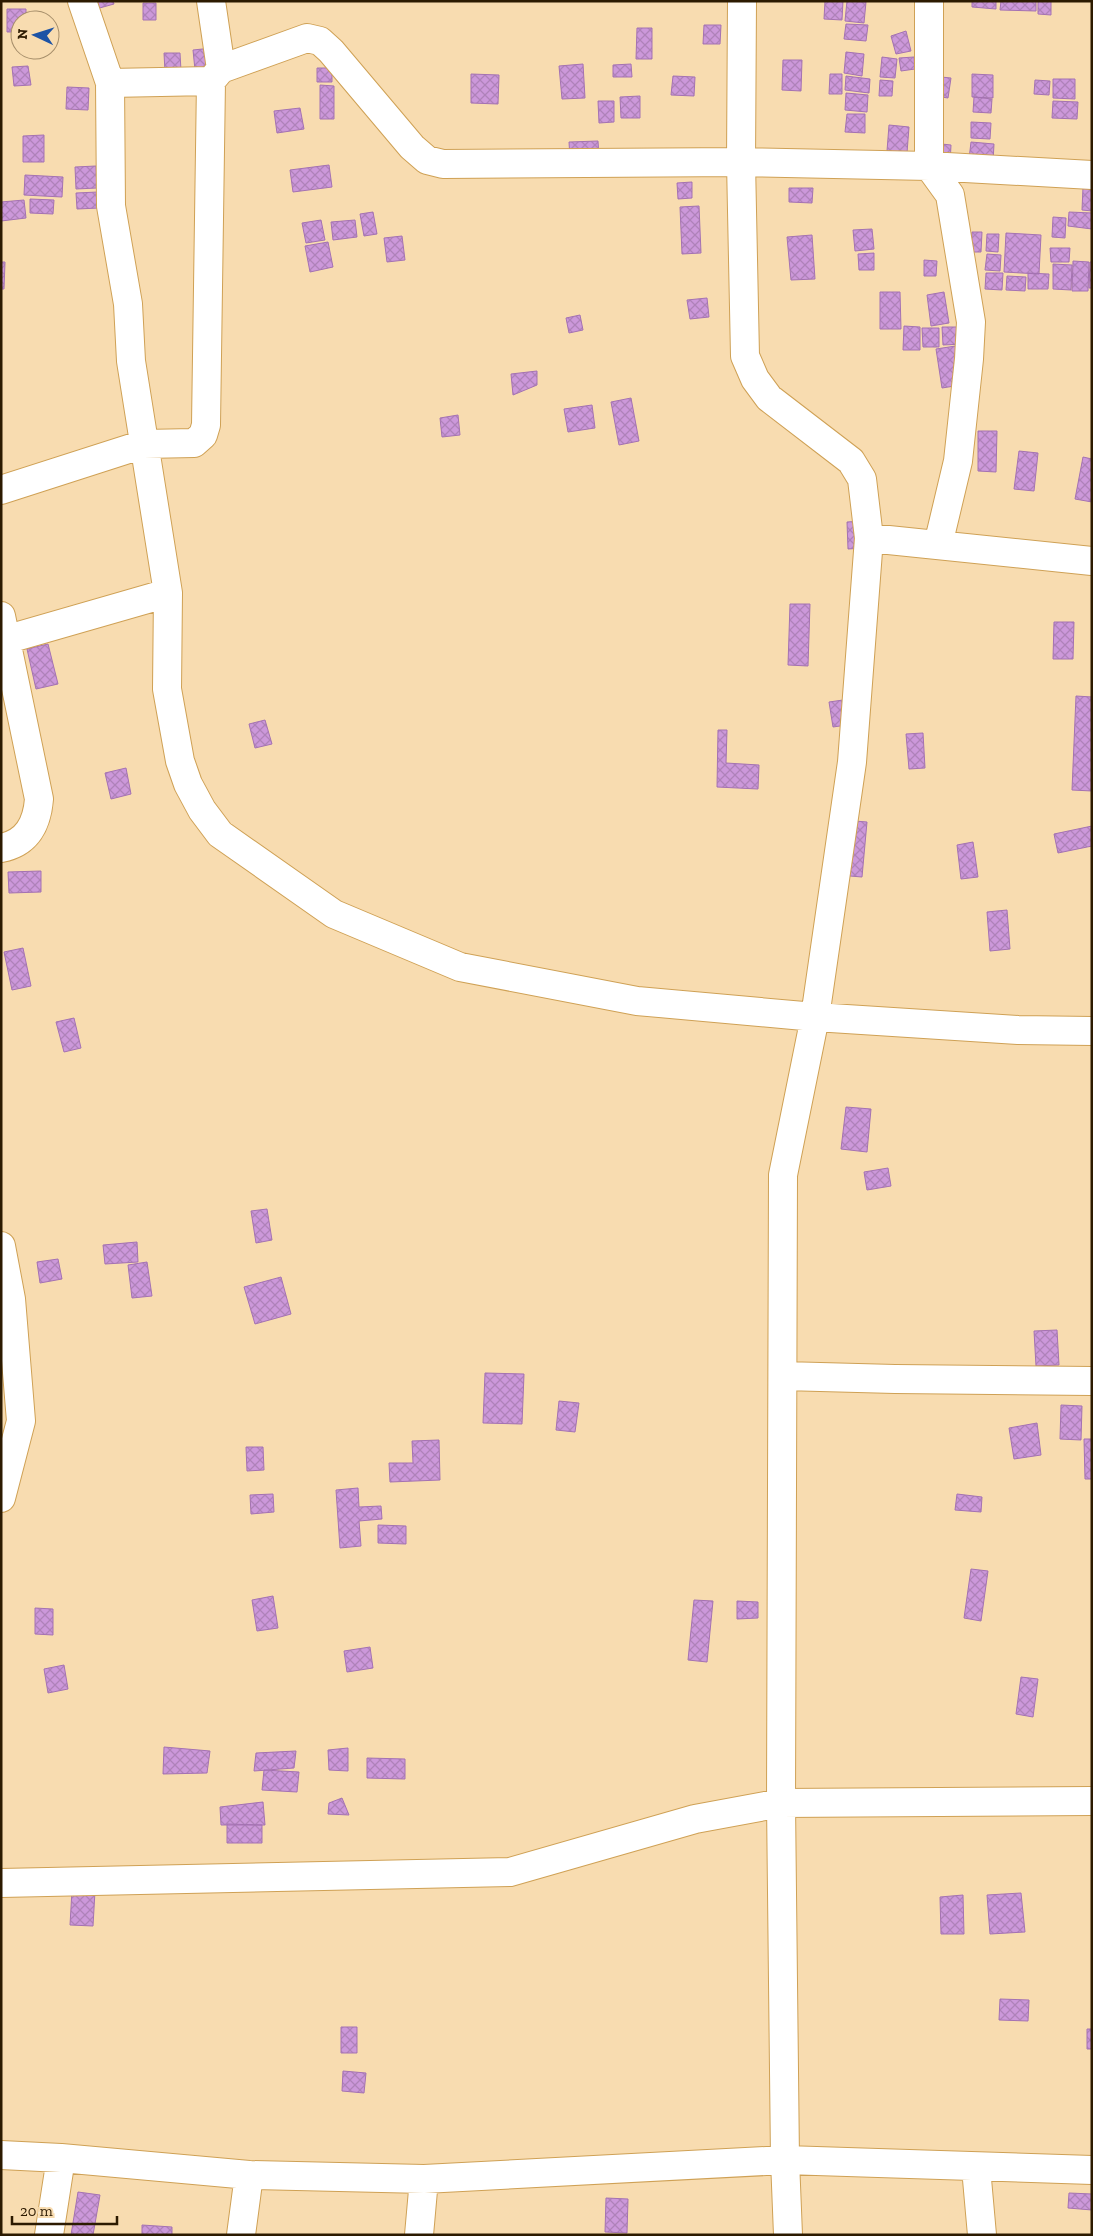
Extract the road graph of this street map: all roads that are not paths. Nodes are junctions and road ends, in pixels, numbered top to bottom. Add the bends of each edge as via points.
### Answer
1 (82, 1) edge
2 (211, 1) edge
3 (742, 1) edge
4 (929, 1) edge
5 (216, 75) junction
6 (110, 83) junction
7 (741, 162) junction
8 (928, 166) junction
9 (1092, 175) edge
10 (144, 444) junction
11 (1, 490) edge
12 (868, 538) junction
13 (938, 545) junction
14 (1092, 561) edge
15 (168, 593) junction
16 (3, 632) edge
17 (1, 848) edge
18 (814, 1017) junction
19 (1092, 1031) edge
20 (1, 1246) edge
21 (783, 1376) junction
22 (1092, 1381) edge
23 (1, 1498) edge
24 (1092, 1800) edge
25 (781, 1802) junction
26 (1, 1883) edge
27 (1, 2155) edge
28 (61, 2158) junction
29 (785, 2160) junction
30 (976, 2168) junction
31 (1092, 2170) edge
32 (249, 2175) junction
33 (424, 2179) junction
34 (49, 2235) edge
35 (241, 2235) edge
36 (419, 2235) edge
37 (788, 2235) edge
38 (982, 2235) edge

1 - 6 street
2 - 5 street
3 - 7 street
4 - 8 street
5 - 6 street
5 - 7 street via 307,38 320,41 331,51 412,147 427,160 443,164
5 - 10 street via 206,425 203,436 194,443
6 - 10 street via 111,206 128,304 131,361
7 - 8 street
7 - 12 street via 746,356 755,379 769,398 850,461 862,479
8 - 9 street
8 - 13 street via 950,195 971,322 958,461
10 - 11 street
10 - 15 street
12 - 13 street
12 - 18 street via 852,762
13 - 14 street
15 - 16 street
15 - 18 street via 167,689 180,761 191,790 220,834 334,914 460,967 637,1001
16 - 17 street via 39,800 38,815 23,840
18 - 19 street via 1018,1030
18 - 21 street via 783,1175
20 - 23 street via 11,1299 21,1421
21 - 22 street
21 - 25 street
24 - 25 street
25 - 26 street via 695,1819 510,1872
25 - 29 street
27 - 28 street
28 - 32 street
28 - 34 street
29 - 30 street
29 - 33 street
29 - 37 street
30 - 31 street
30 - 38 street
32 - 33 street
32 - 35 street
33 - 36 street

